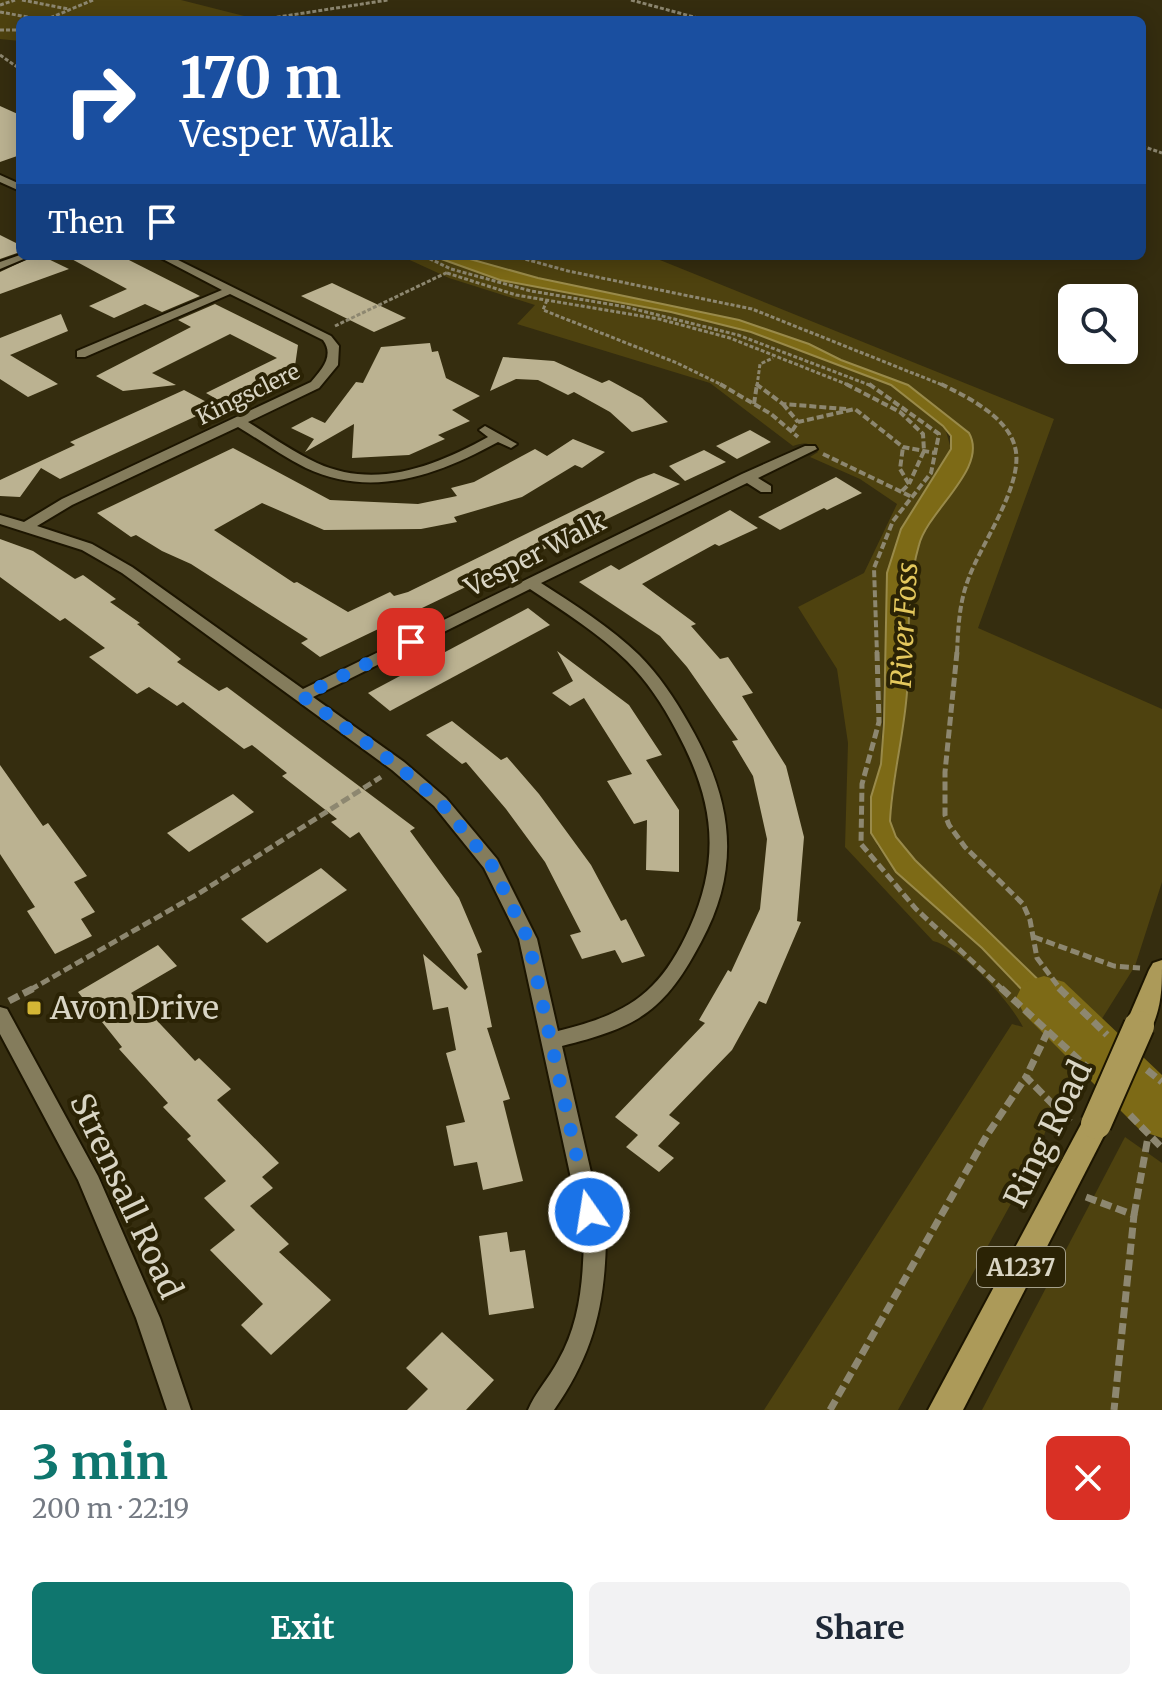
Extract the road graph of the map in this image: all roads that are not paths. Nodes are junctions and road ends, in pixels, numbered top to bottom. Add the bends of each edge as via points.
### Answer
1 (170, 260) edge
2 (231, 290) junction
3 (66, 351) dead end
4 (239, 422) junction
5 (511, 444) dead end
6 (810, 449) road end
7 (747, 477) junction
8 (766, 489) dead end
9 (0, 519) edge
10 (28, 526) junction
11 (531, 583) junction
12 (302, 696) junction
13 (1161, 972) edge
14 (0, 1015) edge
15 (553, 1040) junction
16 (179, 1410) edge
17 (540, 1410) edge
18 (945, 1410) edge

1 - 2 street, Kingsclere
2 - 3 street via 85,358
2 - 4 street, Kingsclere via 319,333 333,346 334,355 326,375
4 - 5 street via 317,468 358,479 444,466 492,434
4 - 10 street, Kingsclere via 67,502
6 - 7 street, Vesper Walk
7 - 8 street
7 - 11 street, Vesper Walk
9 - 10 street
10 - 12 street via 107,558
11 - 12 street, Vesper Walk
11 - 15 street via 609,638 654,683 709,776 720,826 714,891 668,984 622,1022
12 - 15 street via 440,802 491,864 528,939
13 - 18 highway, Ring Road / A1237, bridge via 1092,1132
14 - 16 street, Strensall Road via 87,1176 148,1318
15 - 17 street via 595,1238 595,1284 575,1357

